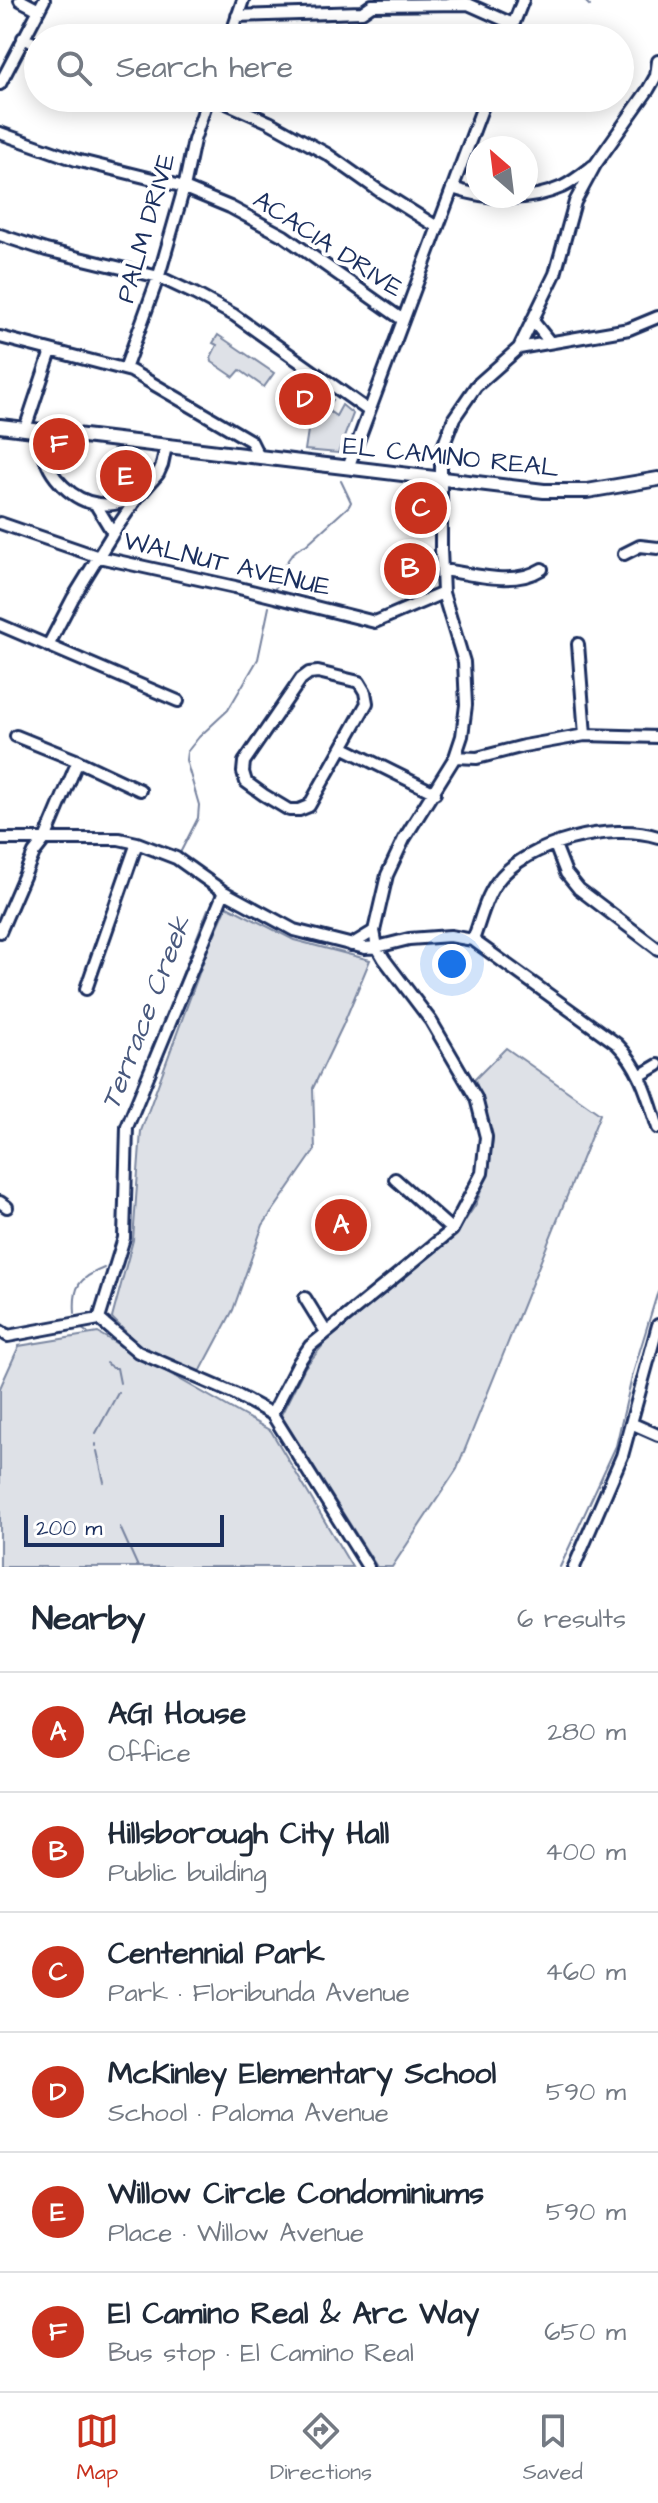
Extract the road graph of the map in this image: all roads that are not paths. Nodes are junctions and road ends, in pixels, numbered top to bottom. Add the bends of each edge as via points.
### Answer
1 (20, 0) edge
2 (243, 0) edge
3 (321, 0) edge
4 (523, 0) edge
5 (371, 3) edge
6 (41, 5) edge
7 (317, 13) junction
8 (237, 16) junction
9 (31, 24) edge
10 (234, 24) edge
11 (513, 24) joint
12 (23, 38) edge
13 (658, 61) edge
14 (657, 76) edge
15 (0, 84) edge
16 (634, 111) edge
17 (203, 112) edge
18 (246, 112) edge
19 (481, 112) edge
20 (633, 112) edge
21 (0, 133) edge
22 (595, 165) junction
23 (564, 187) junction
24 (184, 188) junction
25 (452, 188) junction
26 (575, 202) junction
27 (437, 227) junction
28 (0, 235) edge
29 (159, 277) junction
30 (658, 317) edge
31 (403, 320) junction
32 (533, 321) junction
33 (0, 337) edge
34 (549, 341) junction
35 (519, 348) junction
36 (51, 351) junction
37 (125, 369) junction
38 (369, 411) junction
39 (0, 426) edge
40 (25, 429) junction
41 (46, 432) junction
42 (166, 446) junction
43 (259, 457) junction
44 (348, 468) junction
45 (440, 479) junction
46 (658, 479) edge
47 (137, 498) junction
48 (96, 505) junction
49 (0, 523) edge
50 (113, 533) junction
51 (658, 548) edge
52 (624, 554) dead end
53 (99, 557) junction
54 (542, 569) dead end
55 (442, 570) junction
56 (443, 593) junction
57 (0, 625) edge
58 (578, 644) dead end
59 (48, 646) junction
60 (178, 701) dead end
61 (585, 735) junction
62 (16, 736) dead end
63 (658, 737) edge
64 (344, 748) junction
65 (455, 757) junction
66 (78, 761) junction
67 (140, 790) dead end
68 (435, 793) junction
69 (658, 837) edge
70 (0, 839) edge
71 (45, 839) junction
72 (137, 843) junction
73 (555, 845) junction
74 (224, 892) junction
75 (374, 931) junction
76 (0, 932) edge
77 (473, 940) junction
78 (351, 945) junction
79 (377, 947) junction
80 (658, 949) edge
81 (86, 989) dead end
82 (658, 1065) edge
83 (641, 1075) junction
84 (658, 1128) edge
85 (395, 1179) dead end
86 (452, 1230) junction
87 (305, 1298) dead end
88 (99, 1319) junction
89 (658, 1325) edge
90 (0, 1331) edge
91 (326, 1332) junction
92 (272, 1414) junction
93 (633, 1424) junction
94 (658, 1435) edge
95 (367, 1567) edge
96 (574, 1567) edge

1 - 6 street
2 - 8 street
3 - 7 street
4 - 11 street
5 - 7 street via 362,12
5 - 11 street via 468,4
6 - 9 street
7 - 8 street
8 - 10 street
12 - 15 street
13 - 14 street
14 - 16 street
17 - 24 street, PALM DRIVE
18 - 27 street via 327,154
19 - 25 street
20 - 22 street
21 - 24 street, ACACIA DRIVE via 76,160
22 - 23 street
22 - 26 street
23 - 25 street via 516,199
23 - 26 street
24 - 29 street, PALM DRIVE
24 - 31 street, ACACIA DRIVE via 284,236
25 - 27 street
26 - 32 street via 555,274
27 - 31 street
28 - 29 street
29 - 37 street, PALM DRIVE
29 - 38 street via 234,315
30 - 34 street via 629,329
31 - 38 street
32 - 34 street
32 - 35 street
33 - 36 street
34 - 35 street
35 - 45 street via 476,386 454,418 441,452
36 - 37 street
36 - 40 street
37 - 43 street via 251,441
38 - 44 street
39 - 40 main road, EL CAMINO REAL
40 - 41 main road, EL CAMINO REAL
41 - 42 main road, EL CAMINO REAL
41 - 48 street via 44,450 60,483
42 - 43 main road, EL CAMINO REAL
42 - 47 street via 158,474
43 - 44 main road, EL CAMINO REAL
44 - 45 main road, EL CAMINO REAL
45 - 46 main road, EL CAMINO REAL via 559,492
45 - 55 street
47 - 48 street
47 - 50 street
48 - 50 street
49 - 53 street, WALNUT AVENUE
50 - 53 street
51 - 52 street via 640,546
53 - 56 street, WALNUT AVENUE via 375,622
53 - 59 street
54 - 55 street via 516,580
55 - 56 street
56 - 65 street via 467,681
57 - 59 street
58 - 61 street
59 - 60 street
61 - 63 street
61 - 65 street via 477,758
62 - 66 street
64 - 64 street via 367,703 365,692 359,682 309,673 244,762 243,772 246,782 264,795 299,810 309,806
64 - 68 street
65 - 68 street
66 - 67 street
66 - 71 street
68 - 75 street via 387,875
69 - 73 street via 617,831
70 - 71 street
71 - 72 street
71 - 76 street
72 - 74 street via 176,858
72 - 81 street
73 - 77 street via 509,868 495,884
73 - 80 street via 579,889
74 - 78 street via 294,930
74 - 88 street via 127,1127 124,1238
75 - 78 street
75 - 79 street
77 - 79 street via 422,938
77 - 83 street via 617,1044
78 - 79 street
79 - 86 street via 454,1057 476,1098 486,1137 482,1173
82 - 83 street
83 - 84 street
85 - 86 street
86 - 91 street
87 - 91 street
88 - 90 street via 8,1336
88 - 92 street via 138,1352
89 - 93 street
91 - 92 street via 299,1362
92 - 95 street
93 - 94 street
93 - 96 street

